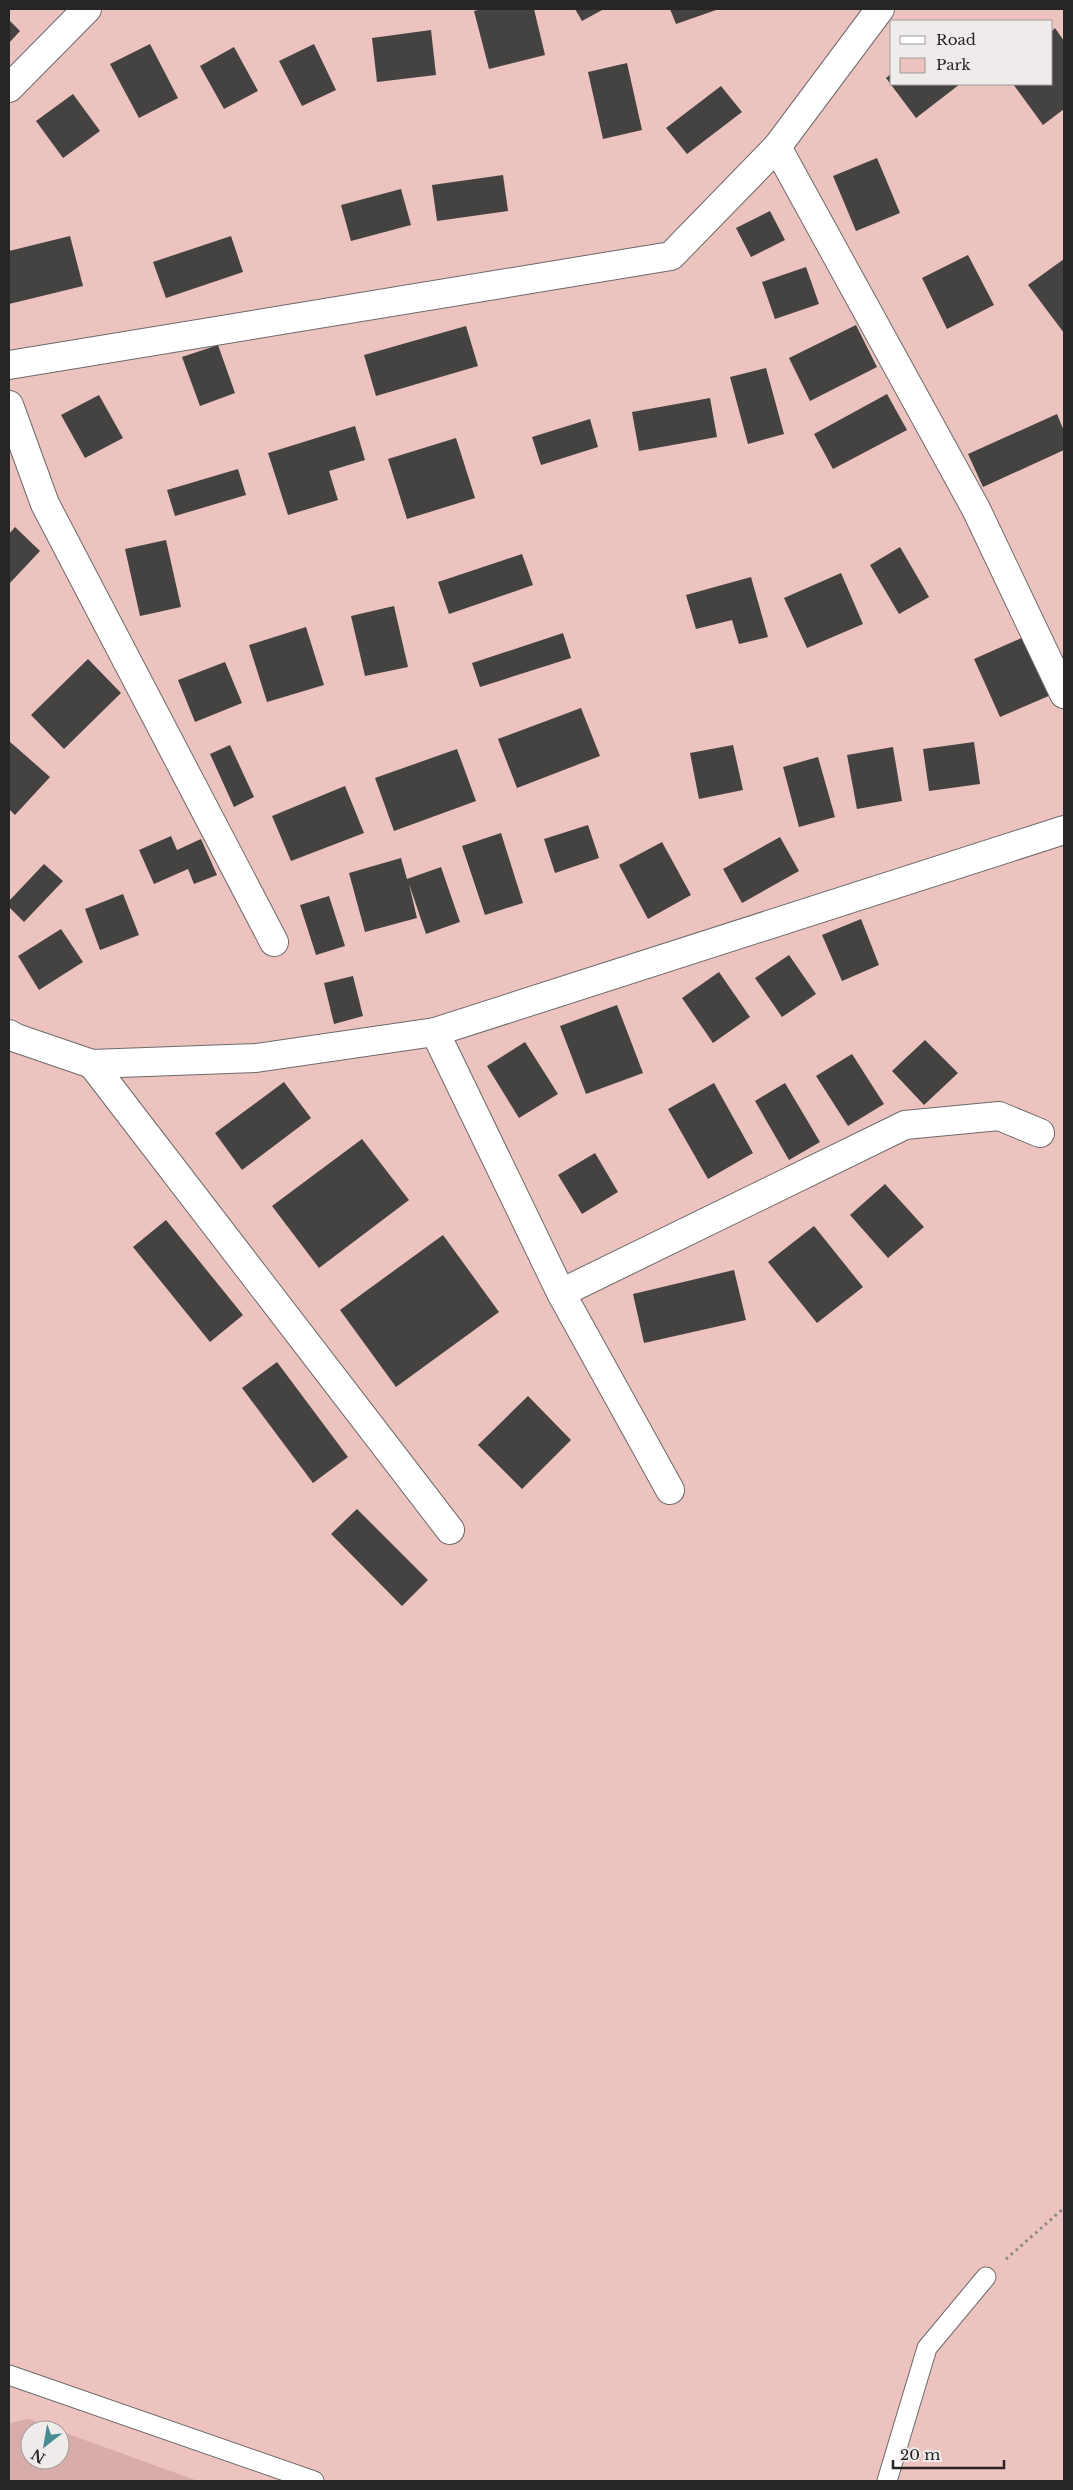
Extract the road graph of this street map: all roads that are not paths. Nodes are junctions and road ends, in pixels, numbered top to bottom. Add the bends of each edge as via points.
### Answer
1 (87, 9) edge
2 (880, 9) edge
3 (9, 88) edge
4 (776, 147) junction
5 (9, 365) edge
6 (9, 405) edge
7 (1064, 694) edge
8 (1064, 830) edge
9 (274, 942) dead end
10 (435, 1032) junction
11 (9, 1034) edge
12 (92, 1064) junction
13 (1040, 1133) dead end
14 (561, 1293) junction
15 (670, 1490) dead end
16 (450, 1530) dead end
17 (986, 2277) road end
18 (9, 2375) edge
19 (314, 2481) edge
20 (888, 2481) edge

1 - 3 street
2 - 4 street
4 - 5 street via 671,256
4 - 7 street via 976,509
6 - 9 street via 45,504
8 - 10 street
10 - 12 street via 256,1058
10 - 14 street
11 - 12 street
12 - 16 street
13 - 14 street via 999,1116 905,1125
14 - 15 street
17 - 20 lane via 927,2348
18 - 19 lane

